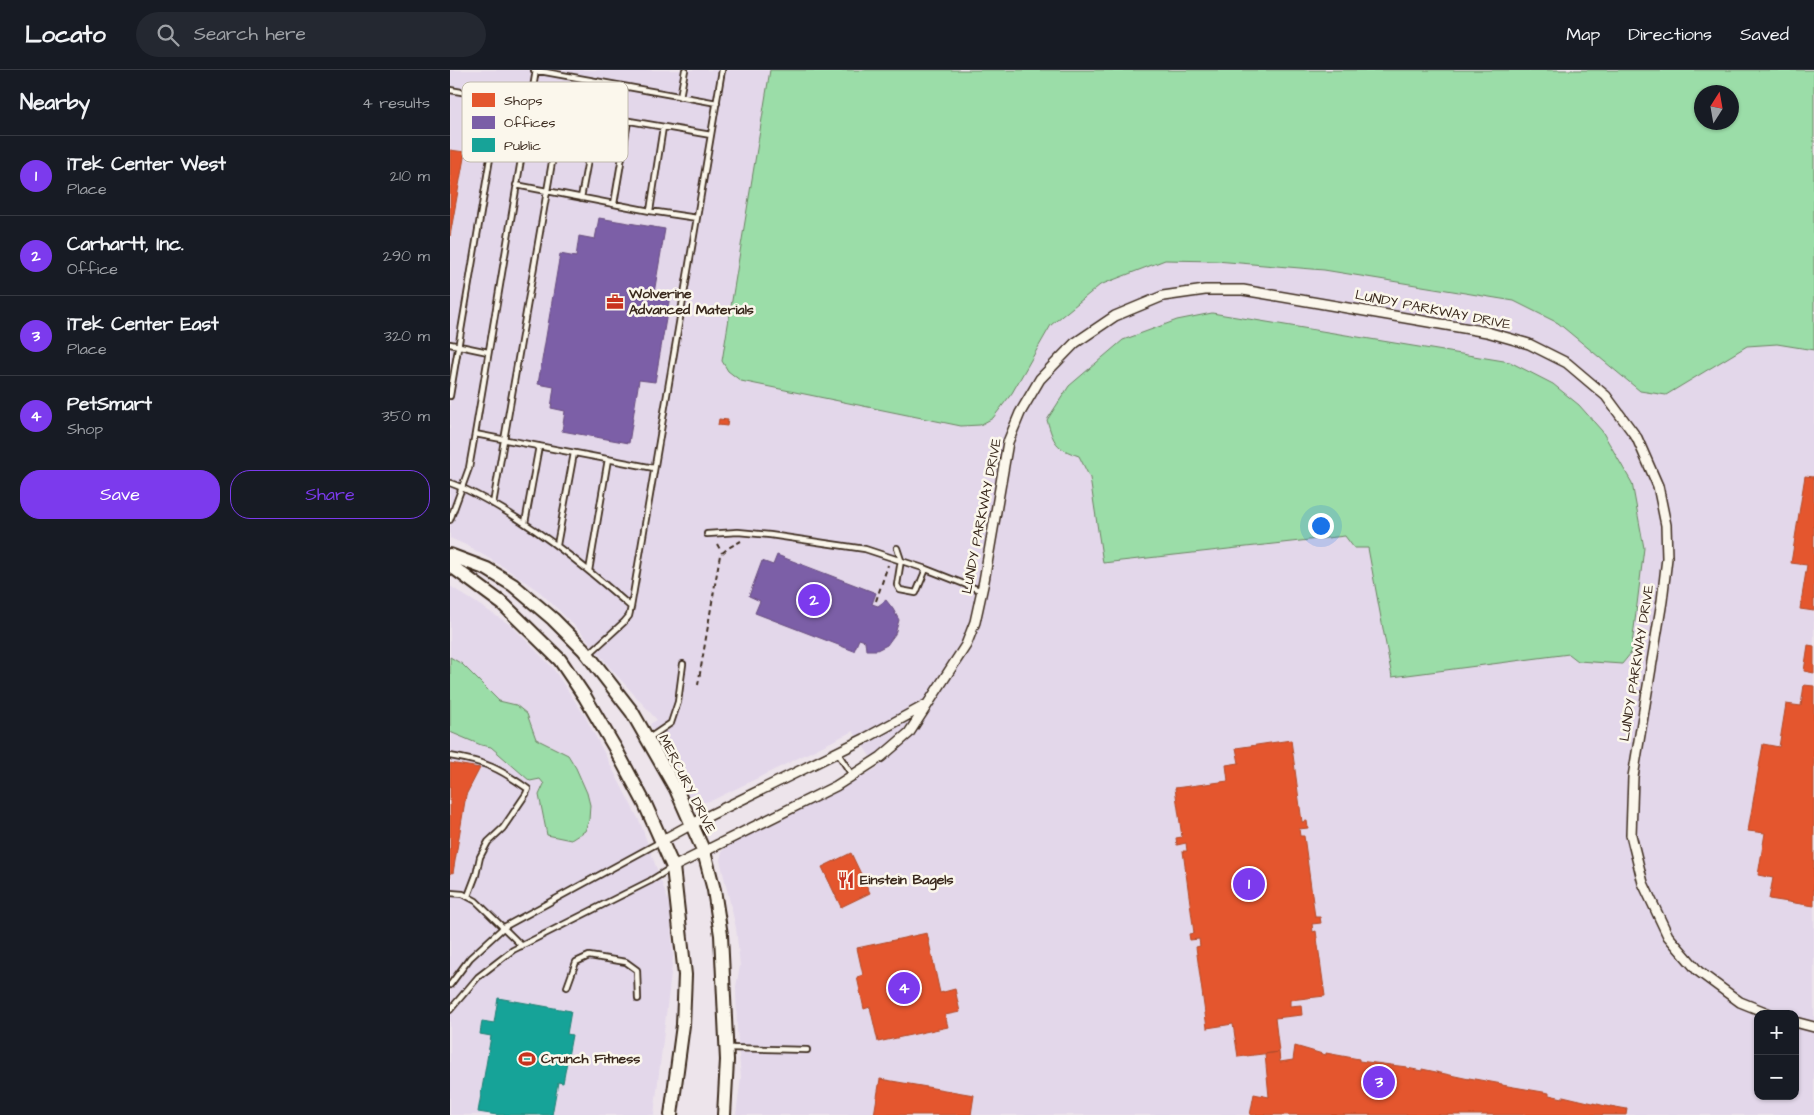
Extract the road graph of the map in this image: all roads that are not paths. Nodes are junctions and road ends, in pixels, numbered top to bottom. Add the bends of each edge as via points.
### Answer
1 (535, 70) edge
2 (685, 70) edge
3 (722, 70) edge
4 (599, 82) edge
5 (628, 87) edge
6 (680, 97) junction
7 (717, 103) junction
8 (628, 121) edge
9 (663, 127) junction
10 (711, 135) junction
11 (489, 162) edge
12 (520, 162) edge
13 (551, 162) edge
14 (588, 162) edge
15 (621, 162) edge
16 (516, 185) junction
17 (546, 191) junction
18 (582, 198) junction
19 (614, 204) junction
20 (650, 212) junction
21 (697, 218) junction
22 (450, 344) edge
23 (458, 346) junction
24 (488, 352) junction
25 (450, 396) edge
26 (475, 434) junction
27 (504, 440) junction
28 (539, 446) junction
29 (574, 453) junction
30 (608, 459) junction
31 (654, 468) junction
32 (450, 483) edge
33 (462, 487) junction
34 (493, 504) junction
35 (450, 520) edge
36 (525, 523) junction
37 (707, 534) dead end
38 (557, 545) junction
39 (897, 548) dead end
40 (450, 555) edge
41 (900, 560) junction
42 (450, 565) edge
43 (926, 569) junction
44 (589, 571) junction
45 (982, 590) junction
46 (631, 607) junction
47 (588, 655) junction
48 (684, 664) dead end
49 (928, 704) junction
50 (648, 739) junction
51 (838, 752) junction
52 (450, 756) edge
53 (852, 775) junction
54 (692, 824) junction
55 (661, 841) junction
56 (704, 852) junction
57 (673, 867) junction
58 (450, 893) edge
59 (468, 896) junction
60 (504, 927) junction
61 (522, 946) junction
62 (450, 984) edge
63 (567, 987) dead end
64 (638, 999) dead end
65 (450, 1010) edge
66 (1760, 1010) edge
67 (1799, 1023) edge
68 (1814, 1027) edge
69 (726, 1048) junction
70 (807, 1050) dead end
71 (671, 1115) edge
72 (724, 1115) edge

1 - 4 lane
2 - 6 lane
3 - 7 lane
5 - 6 lane
6 - 7 lane
7 - 10 lane
8 - 9 lane
9 - 10 lane
9 - 20 lane
10 - 21 lane
11 - 23 lane
12 - 16 lane
13 - 17 lane
14 - 18 lane
15 - 19 lane
16 - 17 lane
16 - 24 lane
17 - 18 lane
17 - 27 lane
18 - 19 lane
19 - 20 lane
20 - 21 lane
21 - 31 lane
22 - 23 lane
23 - 24 lane
23 - 25 lane
24 - 26 lane
26 - 27 lane
26 - 33 lane
27 - 28 lane
27 - 34 lane
28 - 29 lane
28 - 36 lane
29 - 30 lane
29 - 38 lane
30 - 31 lane
30 - 44 lane
31 - 46 lane
32 - 33 lane
33 - 34 lane
33 - 35 lane
34 - 36 lane
36 - 38 lane
37 - 41 lane via 738,532 801,538 865,549
38 - 44 lane
39 - 41 lane
40 - 47 street, MERCURY DRIVE via 487,569 513,585
41 - 43 lane
41 - 43 lane via 897,585 900,590 916,593
42 - 55 street via 503,604 560,660 615,748
43 - 45 lane
44 - 46 lane
45 - 49 street, LUNDY PARKWAY DRIVE via 966,645
45 - 66 street, LUNDY PARKWAY DRIVE via 1008,442 1020,413 1040,380 1075,343 1114,316 1163,296 1205,290 1243,290 1292,298 1487,332 1529,344 1567,363 1606,396 1637,438 1658,486 1666,524 1667,558 1662,601 1633,777 1631,835 1643,883 1668,936 1698,971 1740,1002
46 - 47 lane via 624,622
47 - 50 street, MERCURY DRIVE via 632,712
48 - 50 lane via 678,702 670,723
49 - 51 street, LUNDY PARKWAY DRIVE
49 - 53 street, LUNDY PARKWAY DRIVE via 909,733 881,757
50 - 54 street, MERCURY DRIVE
51 - 53 lane
51 - 54 street, LUNDY PARKWAY DRIVE
52 - 59 lane via 500,769 528,789 503,828 488,842
53 - 56 street, LUNDY PARKWAY DRIVE
54 - 55 street, LUNDY PARKWAY DRIVE
54 - 56 street, MERCURY DRIVE
55 - 57 street
55 - 60 lane
56 - 57 street, LUNDY PARKWAY DRIVE
56 - 69 street, MERCURY DRIVE via 721,935
57 - 61 lane
57 - 71 street via 685,975 683,1025
58 - 59 lane
59 - 60 lane
60 - 61 lane
60 - 62 lane via 470,958
61 - 65 lane via 478,976
63 - 64 lane via 576,962 589,956 626,962 637,970
67 - 68 street
69 - 70 lane
69 - 72 street, MERCURY DRIVE

